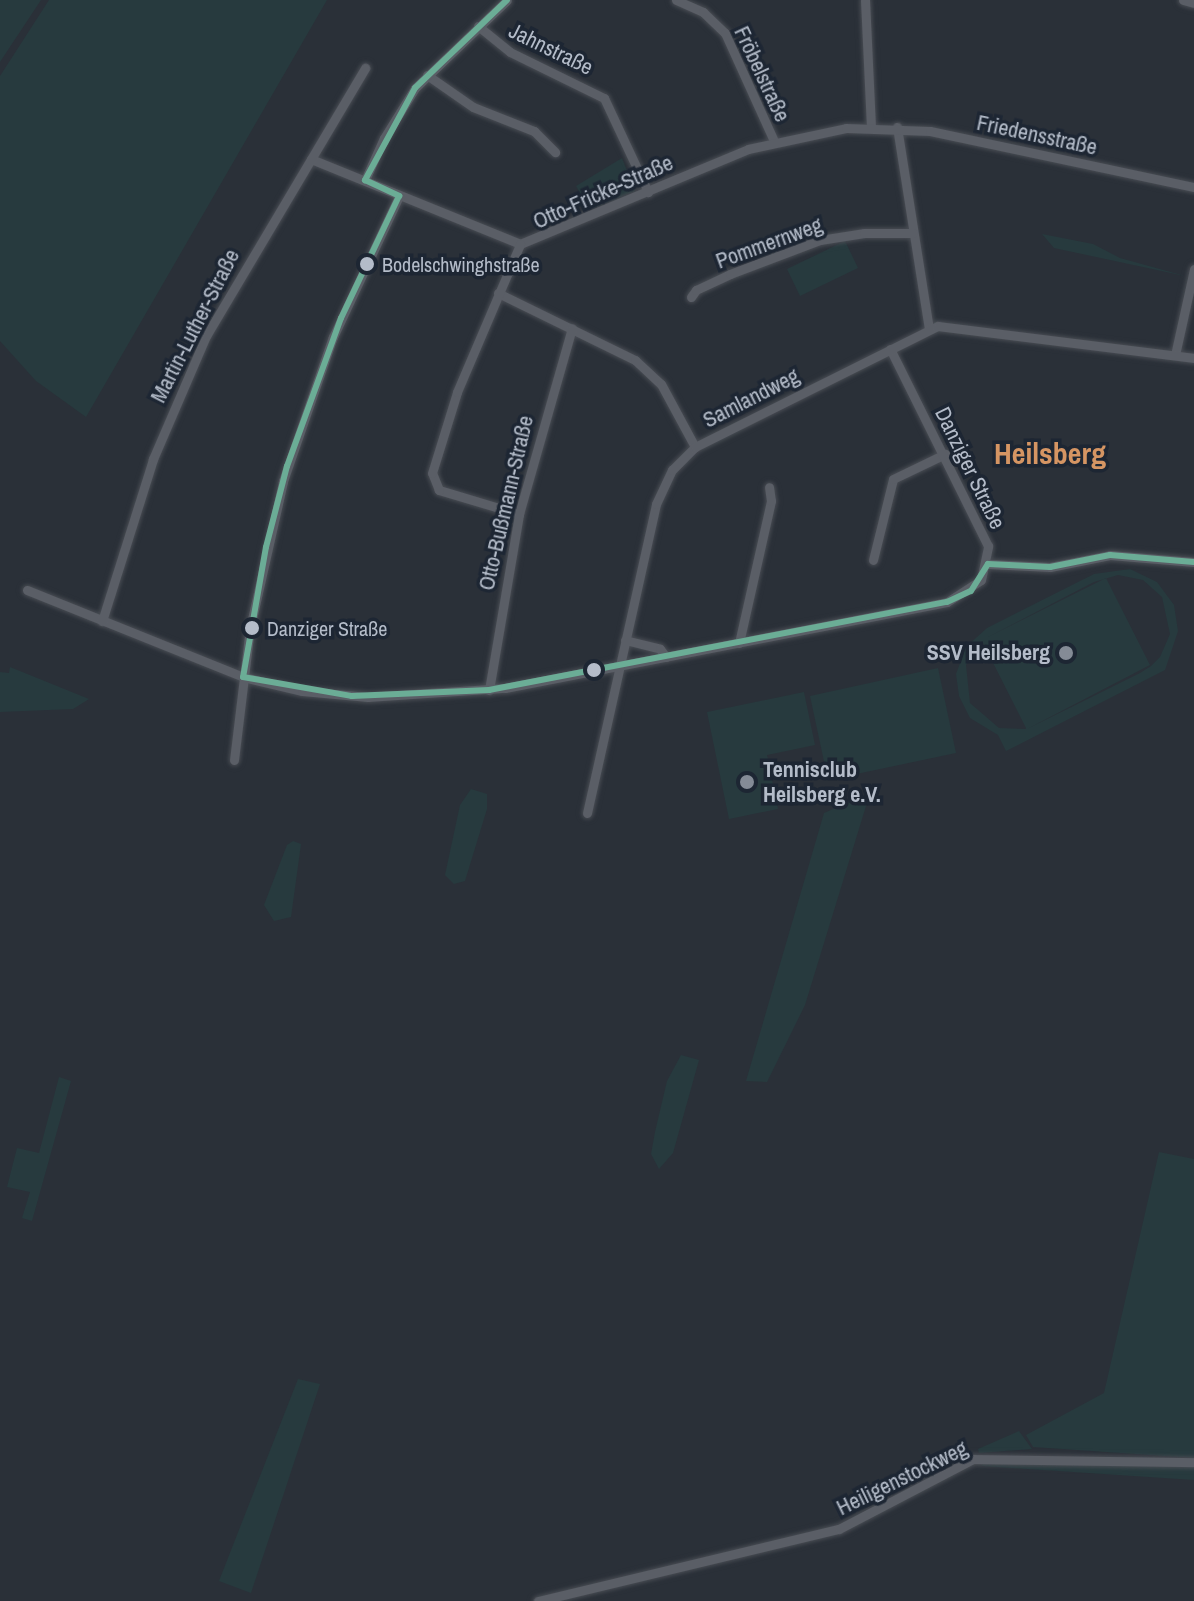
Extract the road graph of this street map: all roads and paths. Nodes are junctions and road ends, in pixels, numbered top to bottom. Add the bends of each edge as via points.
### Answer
1 (507, 0) edge
2 (676, 0) edge
3 (865, 0) edge
4 (1183, 0) edge
5 (1194, 3) edge
6 (478, 26) junction
7 (365, 68) dead end
8 (427, 75) junction
9 (871, 127) junction
10 (897, 127) junction
11 (774, 141) junction
12 (555, 152) dead end
13 (311, 159) junction
14 (365, 180) junction
15 (1194, 187) edge
16 (648, 192) junction
17 (399, 196) junction
18 (913, 233) junction
19 (520, 244) junction
20 (1194, 269) edge
21 (498, 293) junction
22 (691, 297) dead end
23 (572, 328) junction
24 (929, 328) junction
25 (890, 349) junction
26 (1175, 355) junction
27 (1194, 358) edge
28 (695, 447) junction
29 (945, 454) junction
30 (769, 487) dead end
31 (519, 514) junction
32 (873, 560) dead end
33 (1194, 562) edge
34 (988, 564) junction
35 (27, 590) dead end
36 (102, 621) junction
37 (625, 640) junction
38 (739, 643) junction
39 (666, 657) junction
40 (620, 666) junction
41 (243, 677) junction
42 (489, 690) junction
43 (234, 760) dead end
44 (587, 813) dead end
45 (1194, 1462) edge
46 (538, 1601) edge

1 - 6 street
2 - 11 street, Fröbelstraße via 703,12 725,33
3 - 9 street
4 - 5 street
6 - 8 street
6 - 16 street, Jahnstraße via 502,47 604,98
7 - 13 street, Martin-Luther-Straße
8 - 12 street via 473,107 534,131
8 - 14 street via 393,120
9 - 10 street, Friedensstraße
9 - 11 street, Otto-Fricke-Straße
10 - 15 street, Friedensstraße
10 - 18 street
11 - 16 street, Otto-Fricke-Straße
13 - 14 street, Otto-Fricke-Straße
13 - 36 street, Martin-Luther-Straße via 239,275 191,369 147,475
14 - 17 street, Otto-Fricke-Straße
16 - 19 street, Otto-Fricke-Straße
17 - 19 street, Otto-Fricke-Straße
17 - 41 street via 341,318 291,455 266,547
18 - 22 street, Pommernweg via 820,240 730,274
18 - 24 street
19 - 21 street
20 - 26 street
21 - 23 street
21 - 31 street via 452,406 433,479 445,493
23 - 28 street via 622,352 656,378
23 - 31 street, Otto-Bußmann-Straße
24 - 25 street, Samlandweg
24 - 26 street, Samlandweg via 959,326
25 - 28 street, Samlandweg
25 - 29 street, Danziger Straße
26 - 27 street, Samlandweg
28 - 37 street, Samlandweg via 675,466 660,493
29 - 32 street via 893,479
29 - 34 street, Danziger Straße via 985,533
30 - 38 street via 771,501
31 - 42 street, Otto-Bußmann-Straße
33 - 34 street via 1098,555 1061,566
34 - 38 street, Danziger Straße via 976,586 947,602
35 - 36 street, Danziger Straße
36 - 41 street, Danziger Straße
37 - 39 street via 660,649
37 - 40 street, Samlandweg
38 - 39 street, Danziger Straße
39 - 40 street, Danziger Straße
40 - 42 street, Danziger Straße
40 - 44 street, Samlandweg
41 - 42 street, Danziger Straße via 352,696
41 - 43 street
45 - 46 street, Heiligenstockweg via 973,1459 839,1529

